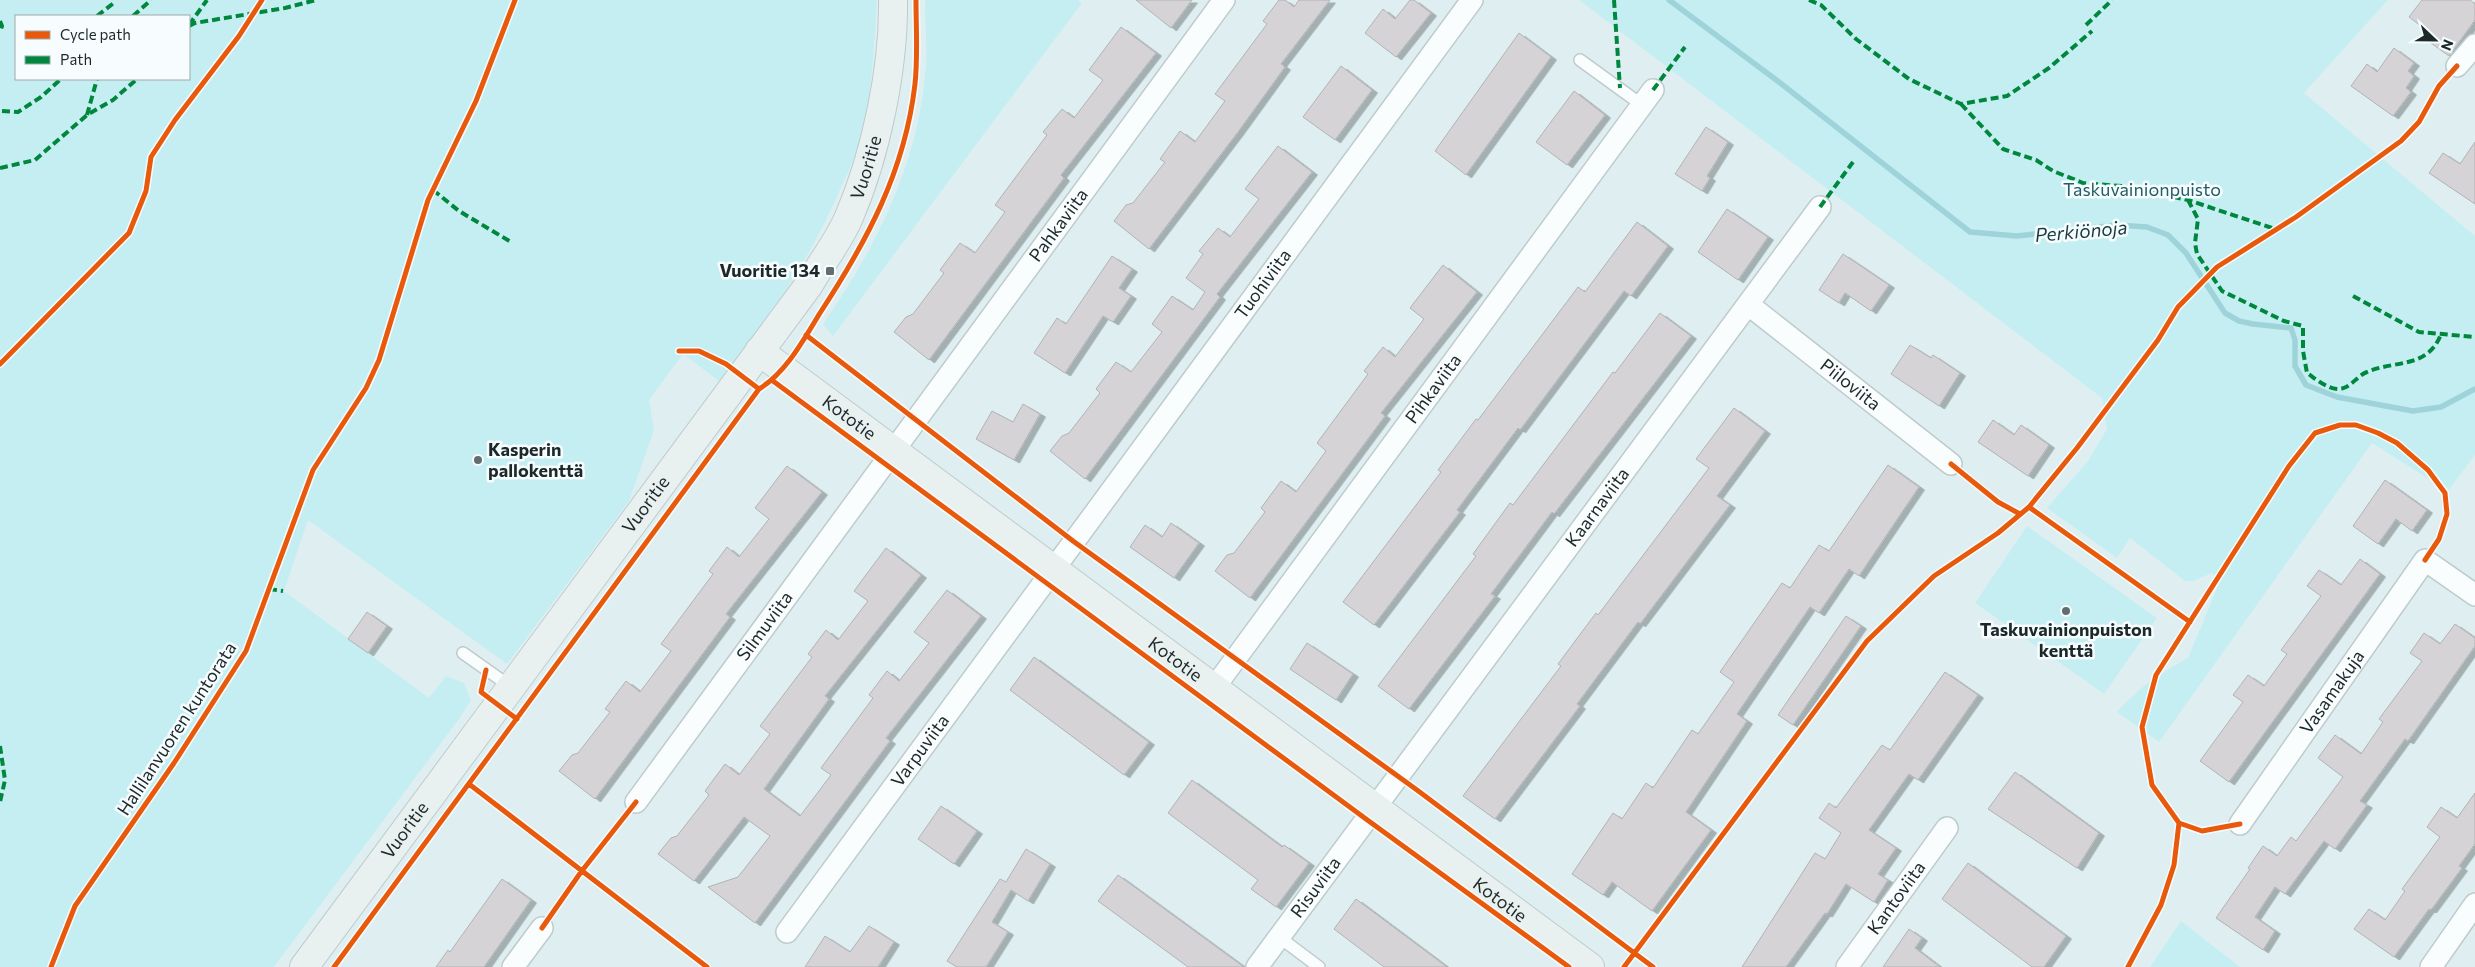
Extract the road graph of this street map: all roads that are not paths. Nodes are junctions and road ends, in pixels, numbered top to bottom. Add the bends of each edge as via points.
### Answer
1 (893, 0) edge
2 (1224, 0) edge
3 (1472, 0) edge
4 (2475, 45) edge
5 (1580, 60) dead end
6 (2457, 66) dead end
7 (1647, 97) joint
8 (1820, 207) dead end
9 (1749, 305) junction
10 (759, 351) junction
11 (893, 450) junction
12 (1951, 464) dead end
13 (1053, 569) junction
14 (2475, 595) edge
15 (463, 653) dead end
16 (511, 687) junction
17 (1214, 688) junction
18 (636, 802) dead end
19 (1375, 807) junction
20 (2240, 824) dead end
21 (1947, 828) dead end
22 (2475, 904) edge
23 (542, 928) dead end
24 (787, 932) dead end
25 (1279, 937) junction
26 (304, 967) edge
27 (512, 967) edge
28 (1257, 967) edge
29 (1319, 967) edge
30 (1590, 967) edge
31 (1847, 967) edge
32 (2431, 967) edge

1 - 10 street, Vuoritie via 886,78 871,155 849,218 808,286
2 - 11 street, Pahkaviita
3 - 13 street, Tuohiviita
4 - 6 street
5 - 7 lane
7 - 17 street, Pihkaviita
8 - 9 street, Kaarnaviita
9 - 12 street, Piiloviita
9 - 19 street, Kaarnaviita
10 - 11 street, Kototie
10 - 16 street, Vuoritie
11 - 13 street, Kototie
11 - 18 street, Silmuviita
13 - 17 street, Kototie
13 - 24 street, Varpuviita
14 - 20 street, Vasamakuja via 2426,560
15 - 16 lane
16 - 26 street, Vuoritie
17 - 19 street, Kototie
19 - 25 street, Risuviita
19 - 30 street, Kototie
21 - 31 street, Kantoviita
22 - 32 street
23 - 27 street
25 - 28 street, Risuviita
25 - 29 lane

